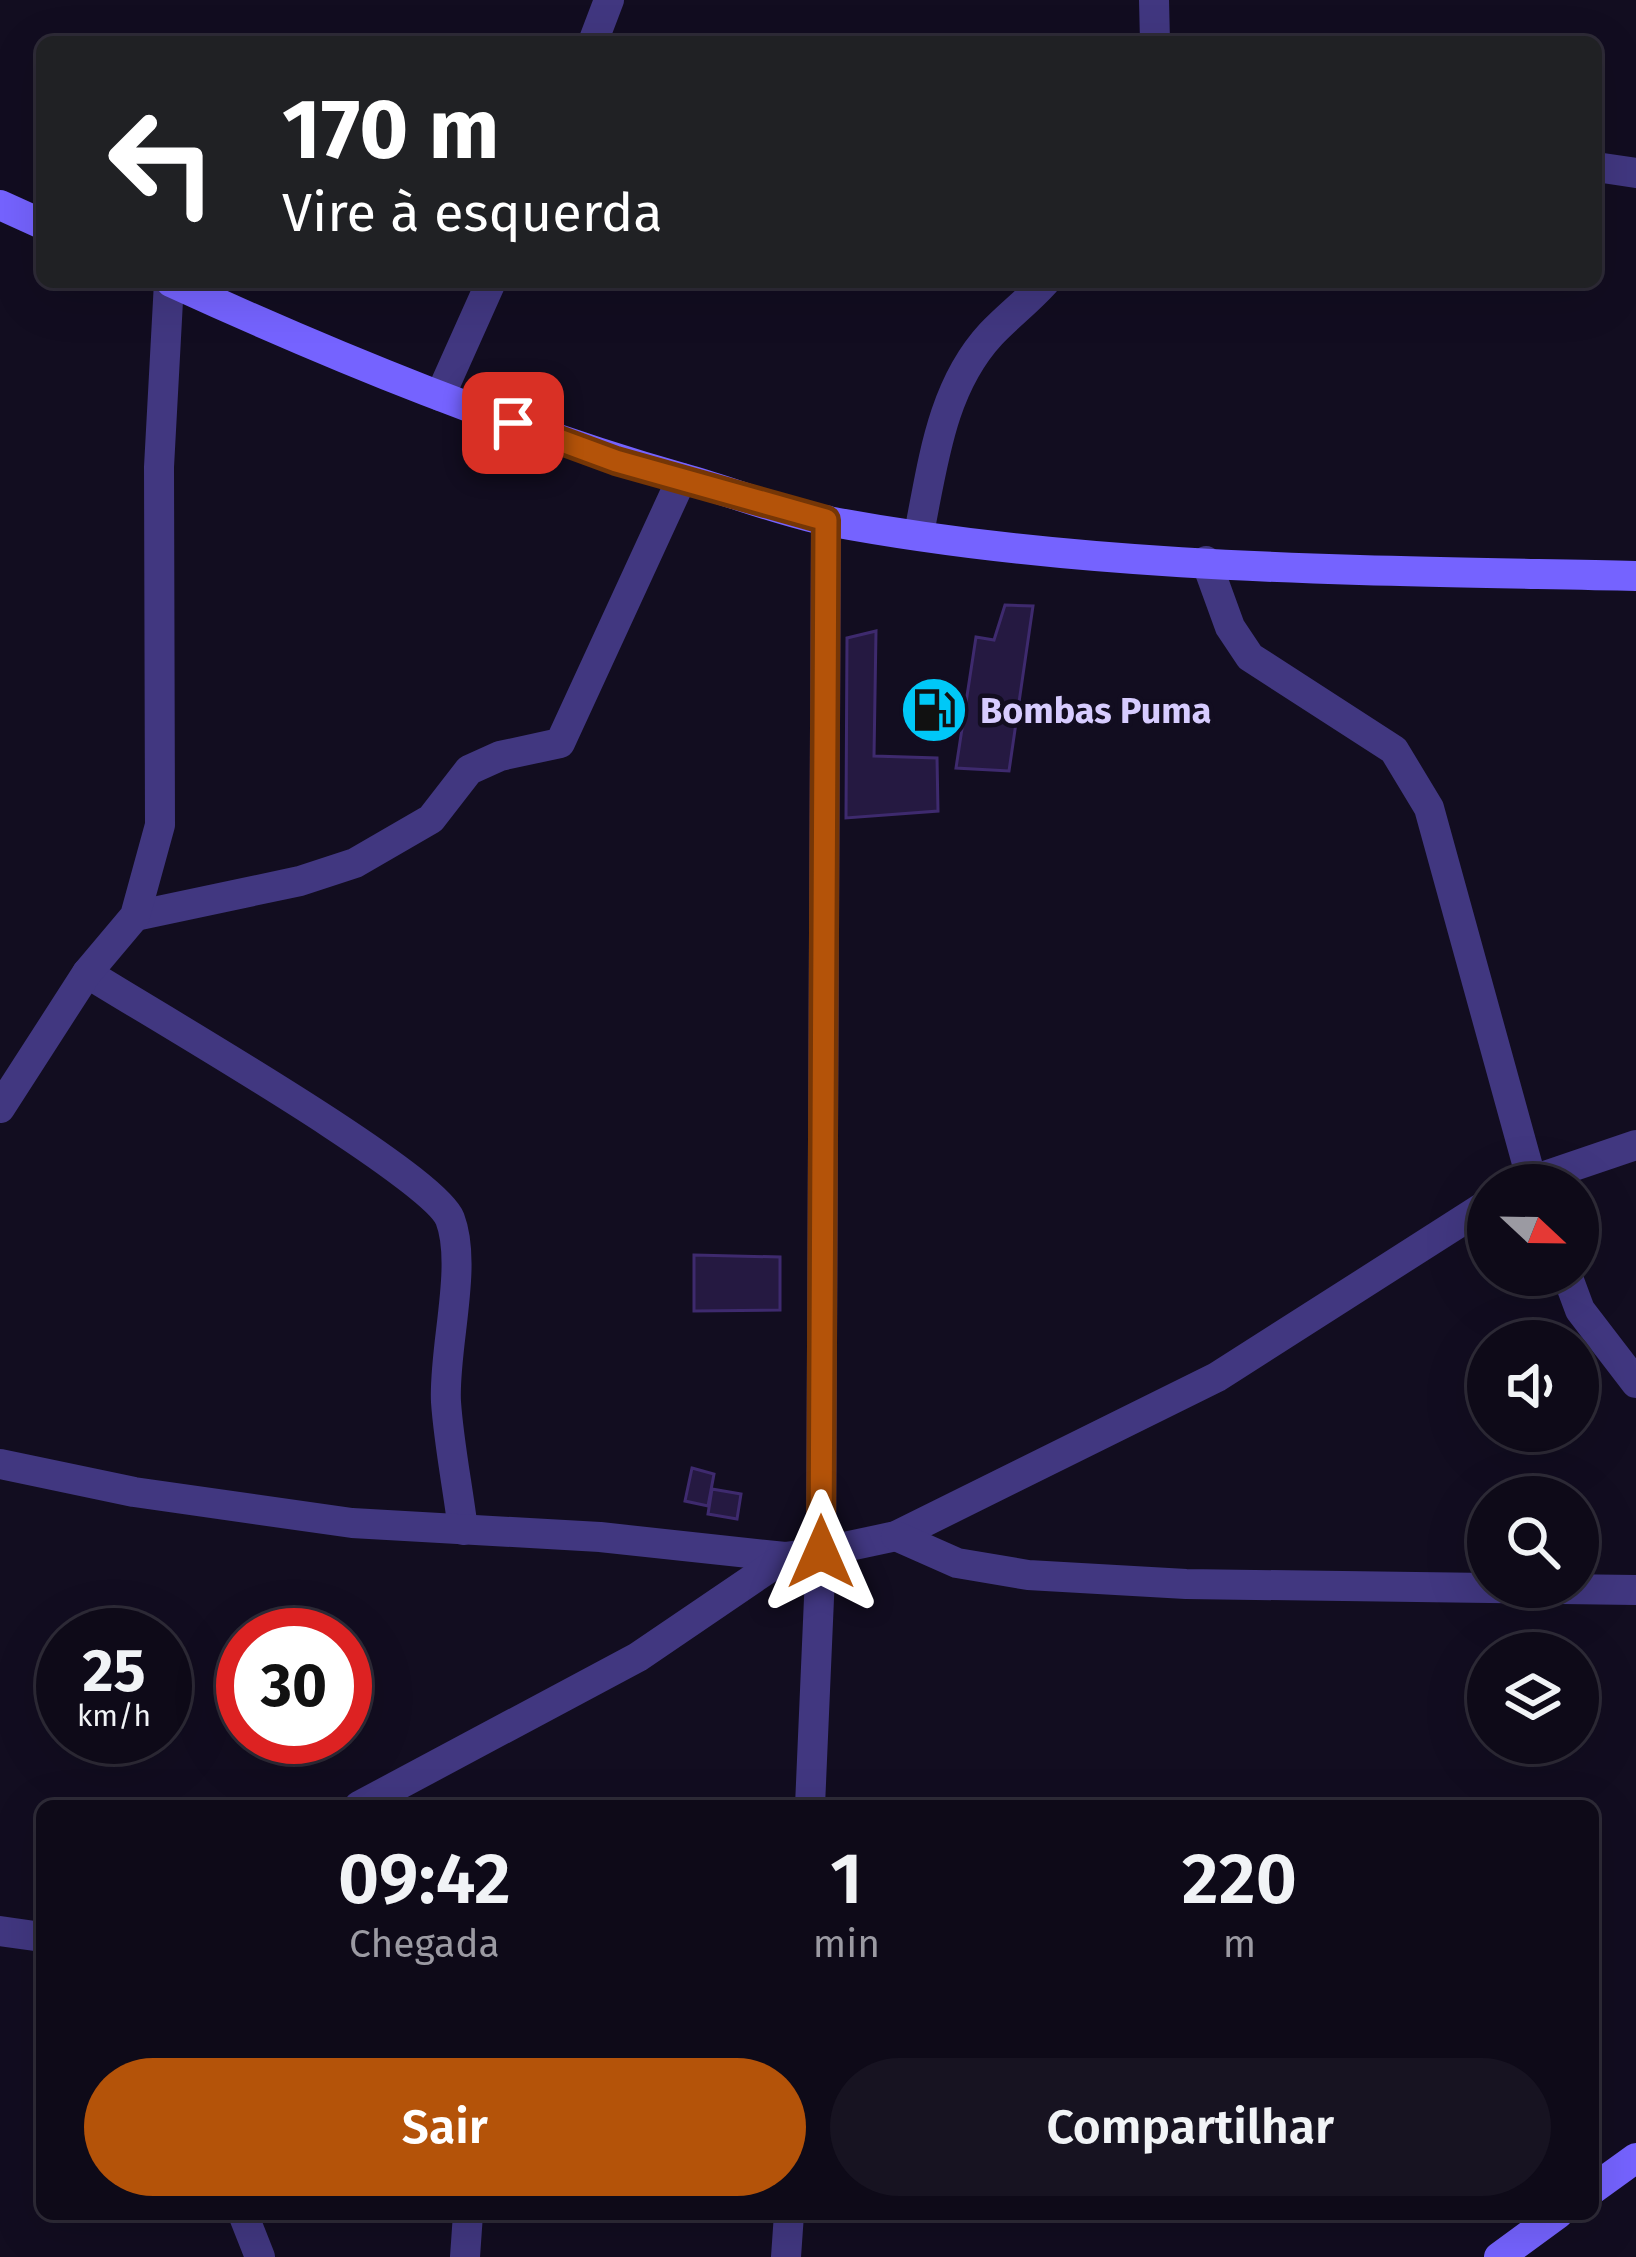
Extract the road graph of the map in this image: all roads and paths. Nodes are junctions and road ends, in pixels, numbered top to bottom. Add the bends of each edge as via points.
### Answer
1 (609, 0) edge
2 (1154, 0) edge
3 (595, 36) edge
4 (1155, 36) edge
5 (1602, 168) edge
6 (1636, 172) edge
7 (0, 205) edge
8 (36, 221) edge
9 (170, 288) edge
10 (184, 288) edge
11 (488, 288) edge
12 (1039, 288) edge
13 (440, 396) junction
14 (682, 478) junction
15 (826, 520) junction
16 (919, 533) junction
17 (1206, 560) junction
18 (1636, 576) edge
19 (135, 916) junction
20 (87, 973) junction
21 (0, 1108) edge
22 (1636, 1145) edge
23 (1522, 1164) edge
24 (1580, 1164) edge
25 (1467, 1217) edge
26 (1575, 1296) edge
27 (1636, 1383) edge
28 (0, 1464) edge
29 (464, 1530) junction
30 (896, 1536) junction
31 (821, 1552) junction
32 (785, 1557) junction
33 (1636, 1590) edge
34 (370, 1800) edge
35 (810, 1800) edge
36 (0, 1931) edge
37 (36, 1936) edge
38 (1636, 2158) edge
39 (1599, 2184) edge
40 (245, 2220) edge
41 (468, 2220) edge
42 (789, 2220) edge
43 (1550, 2220) edge
44 (260, 2257) edge
45 (465, 2257) edge
46 (786, 2257) edge
47 (1499, 2257) edge

1 - 3 street
2 - 4 street
5 - 6 street
7 - 8 main road
9 - 19 street via 159,467 160,825
10 - 13 main road
11 - 13 street
12 - 16 street via 988,336 964,373 944,415
13 - 14 main road
14 - 15 main road
14 - 19 street via 560,743 469,770 430,819 355,863
15 - 16 main road
15 - 31 street
16 - 17 main road
17 - 18 main road
17 - 23 street via 1250,657 1394,751 1429,808
19 - 20 street
20 - 21 street
20 - 29 street via 441,1203 454,1248 446,1400
22 - 24 street
25 - 30 street via 1217,1377
26 - 27 street
28 - 29 street via 134,1492
29 - 32 street
30 - 31 street
30 - 33 street via 958,1563 1028,1575
31 - 32 street
31 - 35 street
32 - 34 street via 638,1657
36 - 37 street
38 - 39 main road
40 - 44 street
41 - 45 street
42 - 46 street
43 - 47 main road

